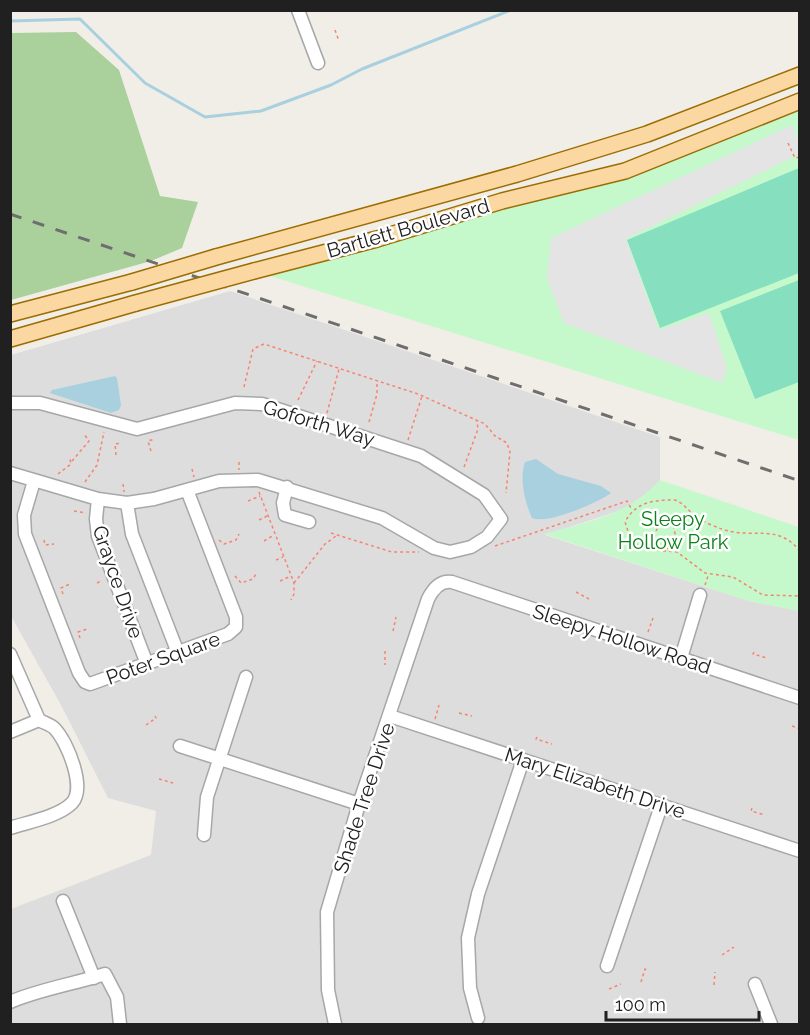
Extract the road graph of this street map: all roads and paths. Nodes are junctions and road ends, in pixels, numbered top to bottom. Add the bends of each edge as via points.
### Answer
1 (298, 10) edge
2 (335, 30) dead end
3 (339, 41) dead end
4 (318, 63) dead end
5 (800, 75) edge
6 (800, 101) edge
7 (788, 143) dead end
8 (800, 157) edge
9 (10, 314) edge
10 (10, 339) edge
11 (317, 361) junction
12 (339, 368) junction
13 (377, 382) junction
14 (244, 387) dead end
15 (422, 396) junction
16 (298, 400) dead end
17 (10, 403) edge
18 (324, 418) dead end
19 (477, 420) junction
20 (369, 422) dead end
21 (108, 423) junction
22 (84, 434) dead end
23 (155, 439) dead end
24 (122, 444) dead end
25 (406, 445) dead end
26 (151, 451) dead end
27 (116, 455) dead end
28 (239, 462) dead end
29 (192, 469) dead end
30 (239, 473) dead end
31 (460, 473) dead end
32 (10, 474) edge
33 (55, 477) dead end
34 (34, 481) junction
35 (123, 484) dead end
36 (191, 485) junction
37 (287, 487) junction
38 (259, 489) dead end
39 (506, 493) dead end
40 (81, 495) junction
41 (260, 496) junction
42 (98, 499) junction
43 (126, 500) junction
44 (248, 501) dead end
45 (74, 511) dead end
46 (90, 514) dead end
47 (267, 516) junction
48 (259, 520) dead end
49 (309, 522) dead end
50 (656, 531) dead end
51 (239, 534) dead end
52 (275, 534) junction
53 (336, 535) dead end
54 (44, 540) dead end
55 (219, 540) dead end
56 (264, 541) dead end
57 (54, 544) dead end
58 (667, 549) junction
59 (800, 551) edge
60 (284, 556) junction
61 (276, 560) dead end
62 (256, 574) dead end
63 (236, 576) dead end
64 (292, 576) junction
65 (280, 581) dead end
66 (444, 582) joint
67 (294, 583) junction
68 (70, 584) dead end
69 (576, 592) dead end
70 (63, 594) dead end
71 (700, 595) dead end
72 (800, 596) edge
73 (589, 599) dead end
74 (291, 600) dead end
75 (396, 617) dead end
76 (653, 618) dead end
77 (87, 629) dead end
78 (393, 631) dead end
79 (648, 632) dead end
80 (80, 638) dead end
81 (385, 651) dead end
82 (754, 652) dead end
83 (178, 653) junction
84 (10, 654) edge
85 (681, 658) junction
86 (767, 658) dead end
87 (147, 664) junction
88 (385, 665) dead end
89 (246, 677) dead end
90 (800, 698) edge
91 (439, 705) dead end
92 (459, 713) dead end
93 (155, 716) dead end
94 (390, 716) junction
95 (472, 716) dead end
96 (435, 719) dead end
97 (39, 720) junction
98 (146, 725) dead end
99 (792, 726) dead end
100 (800, 729) edge
101 (10, 732) edge
102 (537, 737) dead end
103 (552, 744) dead end
104 (180, 746) dead end
105 (218, 758) junction
106 (523, 760) junction
107 (159, 779) dead end
108 (173, 783) dead end
109 (359, 804) junction
110 (661, 806) junction
111 (752, 808) dead end
112 (765, 815) dead end
113 (10, 828) edge
114 (204, 835) dead end
115 (800, 850) edge
116 (63, 901) dead end
117 (734, 947) dead end
118 (722, 955) dead end
119 (607, 966) dead end
120 (647, 970) dead end
121 (715, 972) dead end
122 (99, 976) junction
123 (640, 982) dead end
124 (621, 984) dead end
125 (755, 984) dead end
126 (714, 986) dead end
127 (609, 989) dead end
128 (10, 1002) edge
129 (478, 1018) dead end
130 (120, 1024) edge
131 (335, 1024) edge
132 (771, 1024) edge

1 - 4 street
2 - 3 path
5 - 9 main road, Bartlett Boulevard, bridge via 593,151
6 - 10 main road, Bartlett Boulevard, bridge via 624,171
7 - 8 path via 795,158
11 - 12 path
11 - 14 path via 260,345 253,349
11 - 16 path
12 - 13 path
12 - 18 path
13 - 15 path
13 - 20 path via 378,394
15 - 19 path
15 - 25 path
17 - 21 street, Goforth Way via 40,403
19 - 31 path via 478,429
19 - 39 path via 509,447
21 - 37 street, Goforth Way via 136,429 234,403 262,404 421,456 484,495 501,519 487,537 450,552 434,548 382,518
21 - 40 path via 99,460
22 - 33 path via 89,441
23 - 26 path via 148,441
24 - 27 path via 115,444
28 - 30 path
29 - 36 path
32 - 34 street
34 - 40 street
34 - 87 street, Poter Square via 24,514 25,534 82,679 95,684
35 - 43 path
36 - 37 street via 238,479
36 - 43 street via 154,500
36 - 83 street, Poter Square via 237,624 228,634
37 - 49 street via 285,515
38 - 41 path
40 - 42 street
41 - 44 path
41 - 47 path
42 - 43 street
42 - 87 street, Grayce Drive via 98,536
43 - 83 street, Grayce Drive via 130,528
45 - 46 path
47 - 48 path
47 - 52 path
50 - 58 path via 664,517 673,522 675,534
51 - 55 path via 236,540 224,544
52 - 56 path
52 - 60 path
53 - 67 path
54 - 57 path via 45,545
58 - 59 path via 641,549 626,529 627,518 646,502 679,501 718,528 743,535 777,534
58 - 72 path via 686,556 705,573 733,577 763,595
60 - 61 path
60 - 64 path
62 - 63 path via 240,583
64 - 65 path
64 - 67 path
66 - 85 street, Sleepy Hollow Road
66 - 94 street, Shade Tree Drive via 428,599
67 - 74 path
68 - 70 path via 61,588
69 - 73 path
71 - 85 street
75 - 78 path
76 - 79 path
77 - 80 path via 78,632
81 - 88 path
82 - 86 path
83 - 87 street, Poter Square
84 - 97 street
85 - 90 street, Sleepy Hollow Road
89 - 105 street
91 - 96 path
92 - 95 path
93 - 98 path
94 - 106 street, Mary Elizabeth Drive
94 - 109 street, Shade Tree Drive
97 - 101 street
97 - 113 street via 55,728 79,783 74,801 66,808
99 - 100 path
102 - 103 path
104 - 105 street
105 - 109 street
105 - 114 street via 204,809
106 - 110 street, Mary Elizabeth Drive
106 - 129 street via 478,894 468,938 470,988
107 - 108 path
109 - 131 street, Shade Tree Drive via 327,912 328,990
110 - 115 street, Mary Elizabeth Drive
110 - 119 street
111 - 112 path
116 - 122 street
117 - 118 path
120 - 123 path
121 - 126 path
122 - 128 street
122 - 130 street via 117,997
124 - 127 path
125 - 132 street

